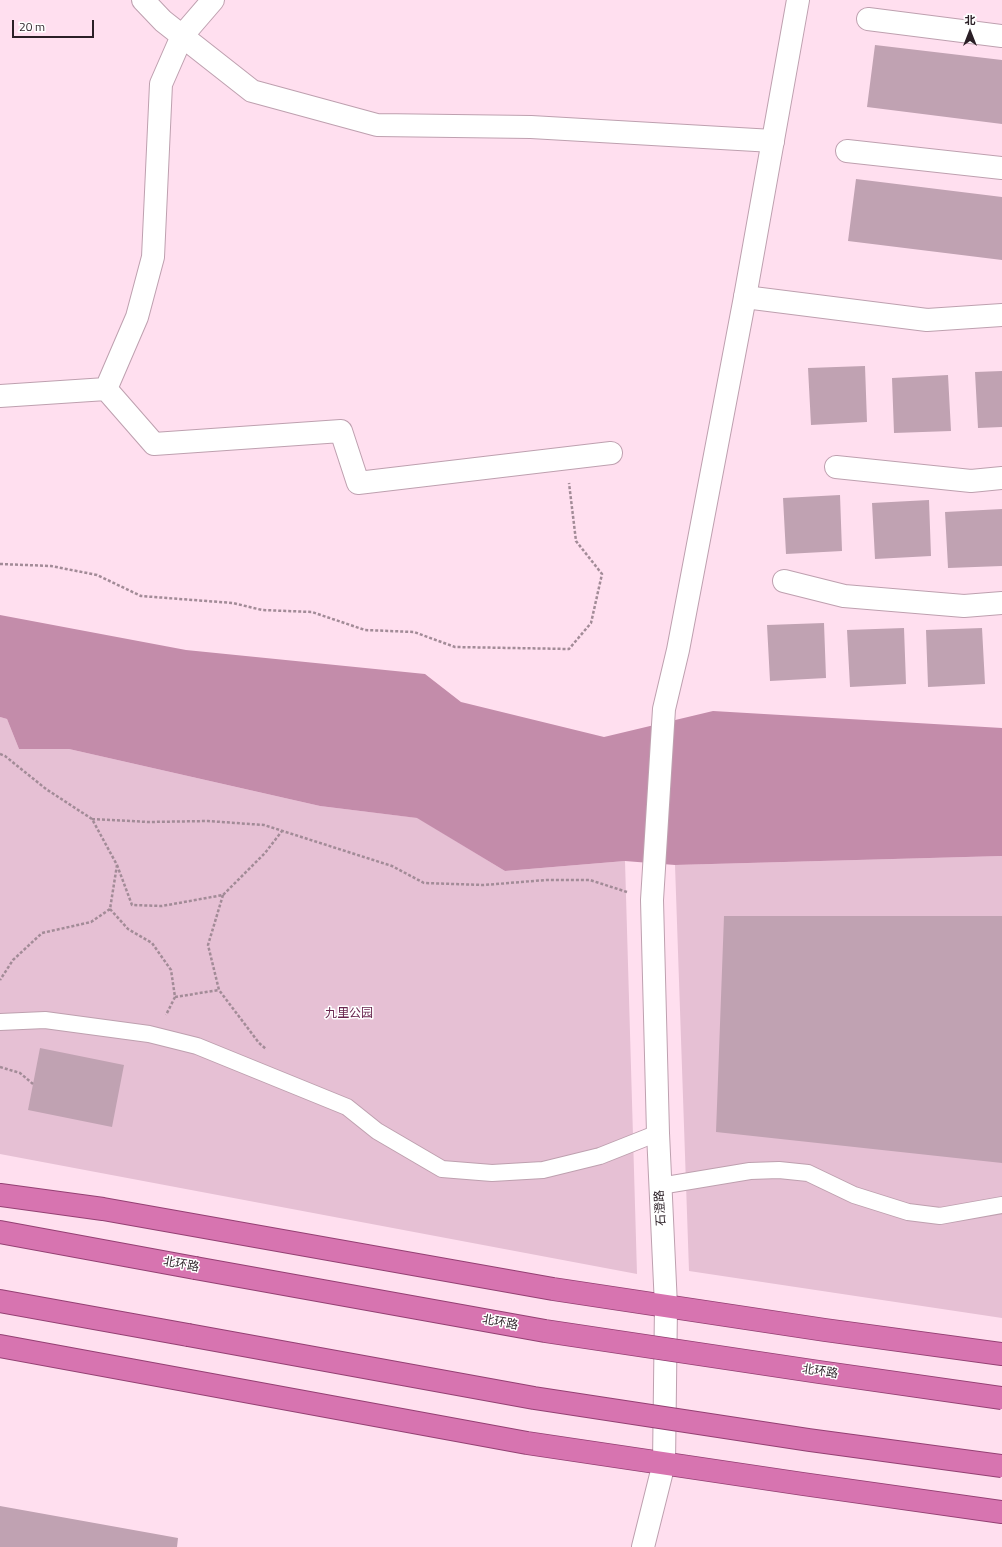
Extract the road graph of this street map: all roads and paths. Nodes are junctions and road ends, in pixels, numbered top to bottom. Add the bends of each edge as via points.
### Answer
1 (143, 0) edge
2 (213, 0) edge
3 (798, 0) edge
4 (868, 19) dead end
5 (182, 36) junction
6 (1002, 36) edge
7 (774, 141) junction
8 (847, 151) dead end
9 (1002, 168) edge
10 (745, 297) junction
11 (1002, 315) edge
12 (106, 389) junction
13 (0, 396) edge
14 (611, 453) dead end
15 (566, 458) junction
16 (836, 467) dead end
17 (1002, 478) edge
18 (0, 564) edge
19 (784, 581) dead end
20 (1002, 603) edge
21 (0, 754) edge
22 (92, 819) junction
23 (282, 831) junction
24 (117, 865) junction
25 (224, 895) junction
26 (652, 900) junction
27 (110, 909) junction
28 (0, 980) edge
29 (219, 990) junction
30 (175, 997) junction
31 (0, 1022) edge
32 (149, 1034) junction
33 (271, 1053) dead end
34 (0, 1067) edge
35 (33, 1084) dead end
36 (658, 1133) junction
37 (0, 1184) edge
38 (660, 1186) junction
39 (0, 1195) edge
40 (1002, 1205) edge
41 (103, 1209) junction
42 (0, 1232) edge
43 (0, 1301) edge
44 (666, 1306) junction
45 (0, 1346) edge
46 (1002, 1354) edge
47 (1002, 1398) edge
48 (664, 1463) junction
49 (1002, 1466) edge
50 (1002, 1512) edge
51 (643, 1547) edge

1 - 5 street
2 - 5 street
3 - 7 street, 石澄路
4 - 6 street
5 - 7 street via 252,91 377,125 531,127
5 - 12 street via 161,84 153,257 137,317
7 - 10 street, 石澄路
8 - 9 street
10 - 11 street via 927,320
10 - 26 street, 石澄路 via 678,650 664,709
12 - 13 street
12 - 15 street via 154,444 341,432 358,483
14 - 15 street
15 - 18 path via 576,541 602,574 591,623 569,649 455,647 414,632 365,630 312,612 262,610 233,603 141,596 97,576 51,566
16 - 17 street via 971,481
19 - 20 street via 844,596 964,606
21 - 22 path via 46,789
22 - 23 path via 149,822 208,820 264,825
22 - 24 path
23 - 25 path
23 - 26 path via 392,866 424,883 484,886 546,880 590,880
24 - 25 path via 132,905 162,906
24 - 27 path
25 - 29 path via 208,945
26 - 36 street, 石澄路
27 - 28 path via 90,922 42,934 13,960
27 - 30 path via 128,929 152,943 171,970
29 - 30 path
29 - 33 path via 260,1043
30 - 32 path via 168,1014
31 - 32 lane via 45,1020
32 - 36 lane via 197,1046 348,1107 377,1131 442,1169 492,1173 543,1170 600,1156
34 - 35 path via 20,1073
36 - 38 street, 石澄路
37 - 41 lane
38 - 40 lane via 750,1171 779,1170 808,1173 854,1194 908,1212 940,1216
38 - 44 street, 石澄路
39 - 41 highway
41 - 44 highway via 553,1289
42 - 47 highway, 北环路, bridge via 545,1331
43 - 49 highway, bridge via 534,1398
44 - 46 highway
44 - 48 street, 石澄路
45 - 48 highway via 527,1443
48 - 50 highway
48 - 51 street, 石澄路

